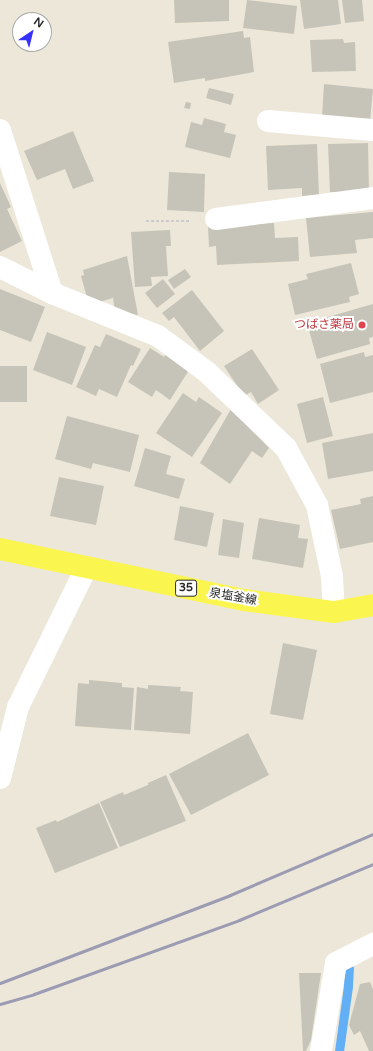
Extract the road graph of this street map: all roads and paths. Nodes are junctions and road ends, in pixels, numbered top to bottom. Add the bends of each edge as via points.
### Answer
1 (268, 121) dead end
2 (0, 130) edge
3 (373, 130) edge
4 (373, 198) edge
5 (216, 219) dead end
6 (146, 221) dead end
7 (179, 222) dead end
8 (0, 267) edge
9 (52, 293) junction
10 (0, 549) edge
11 (86, 568) junction
12 (373, 605) edge
13 (334, 612) junction
14 (0, 778) edge
15 (373, 944) edge
16 (321, 1051) edge

1 - 3 street
2 - 9 street
4 - 5 street
6 - 7 path
8 - 9 street
9 - 13 street via 158,336 207,372 286,448 317,505 332,576
10 - 11 main road, 泉塩釜線 / 35
11 - 13 main road, 泉塩釜線 / 35 via 244,600
11 - 14 street via 18,707
12 - 13 main road, 泉塩釜線 / 35
15 - 16 street via 336,963

